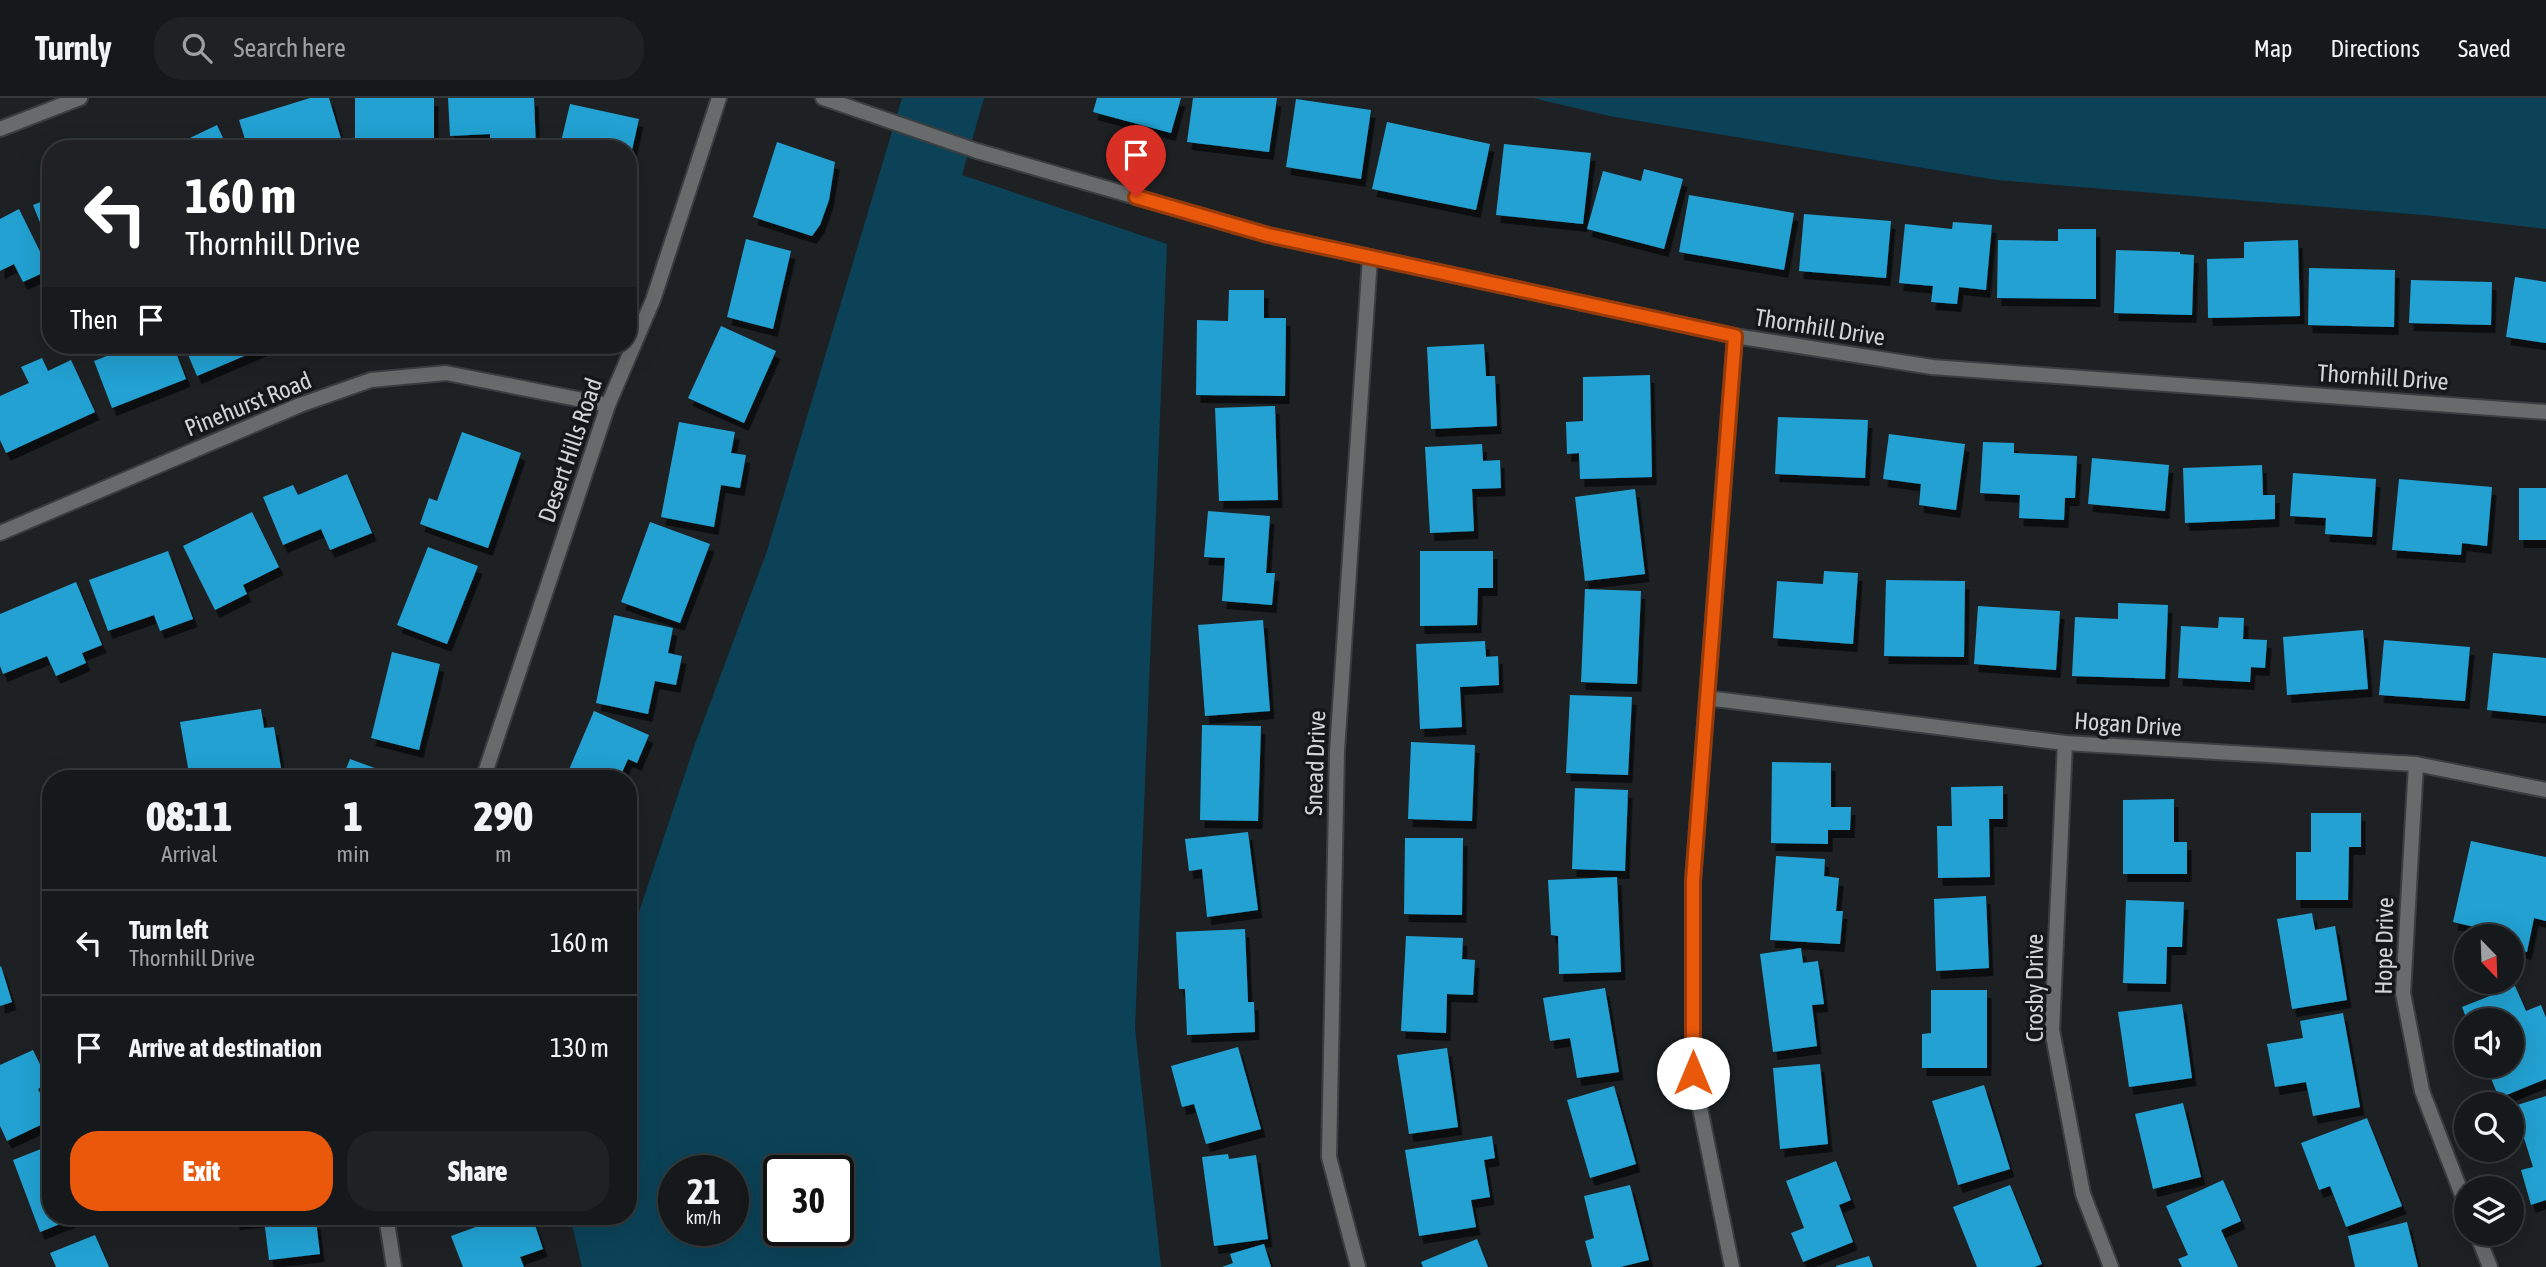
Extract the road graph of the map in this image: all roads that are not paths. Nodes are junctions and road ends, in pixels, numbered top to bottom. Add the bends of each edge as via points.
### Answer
1 (80, 98) edge
2 (719, 98) edge
3 (823, 98) edge
4 (0, 129) edge
5 (1370, 257) junction
6 (1735, 336) junction
7 (637, 337) edge
8 (630, 354) edge
9 (608, 405) junction
10 (2546, 412) edge
11 (0, 534) edge
12 (1707, 698) junction
13 (2065, 743) junction
14 (2416, 764) junction
15 (485, 770) edge
16 (2546, 790) edge
17 (2455, 1176) edge
18 (387, 1225) edge
19 (2482, 1246) edge
20 (394, 1267) edge
21 (1358, 1267) edge
22 (1732, 1267) edge
23 (2110, 1267) edge
24 (2490, 1267) edge

1 - 4 street
2 - 7 street, Desert Hills Road
3 - 5 street, Thornhill Drive via 977,152 1268,235
5 - 6 street, Thornhill Drive
5 - 21 street, Snead Drive via 1337,751 1329,1157
6 - 10 street, Thornhill Drive via 1933,367
6 - 12 street
8 - 9 street, Desert Hills Road
9 - 11 street, Pinehurst Road via 446,373 370,380 300,405
9 - 15 street, Desert Hills Road
12 - 13 street, Hogan Drive
12 - 22 street via 1693,881 1693,1073
13 - 14 street, Hogan Drive
13 - 23 street, Crosby Drive via 2052,1030 2082,1194
14 - 16 street, Hogan Drive
14 - 17 street, Hope Drive via 2403,993 2422,1091
18 - 20 street
19 - 24 street

